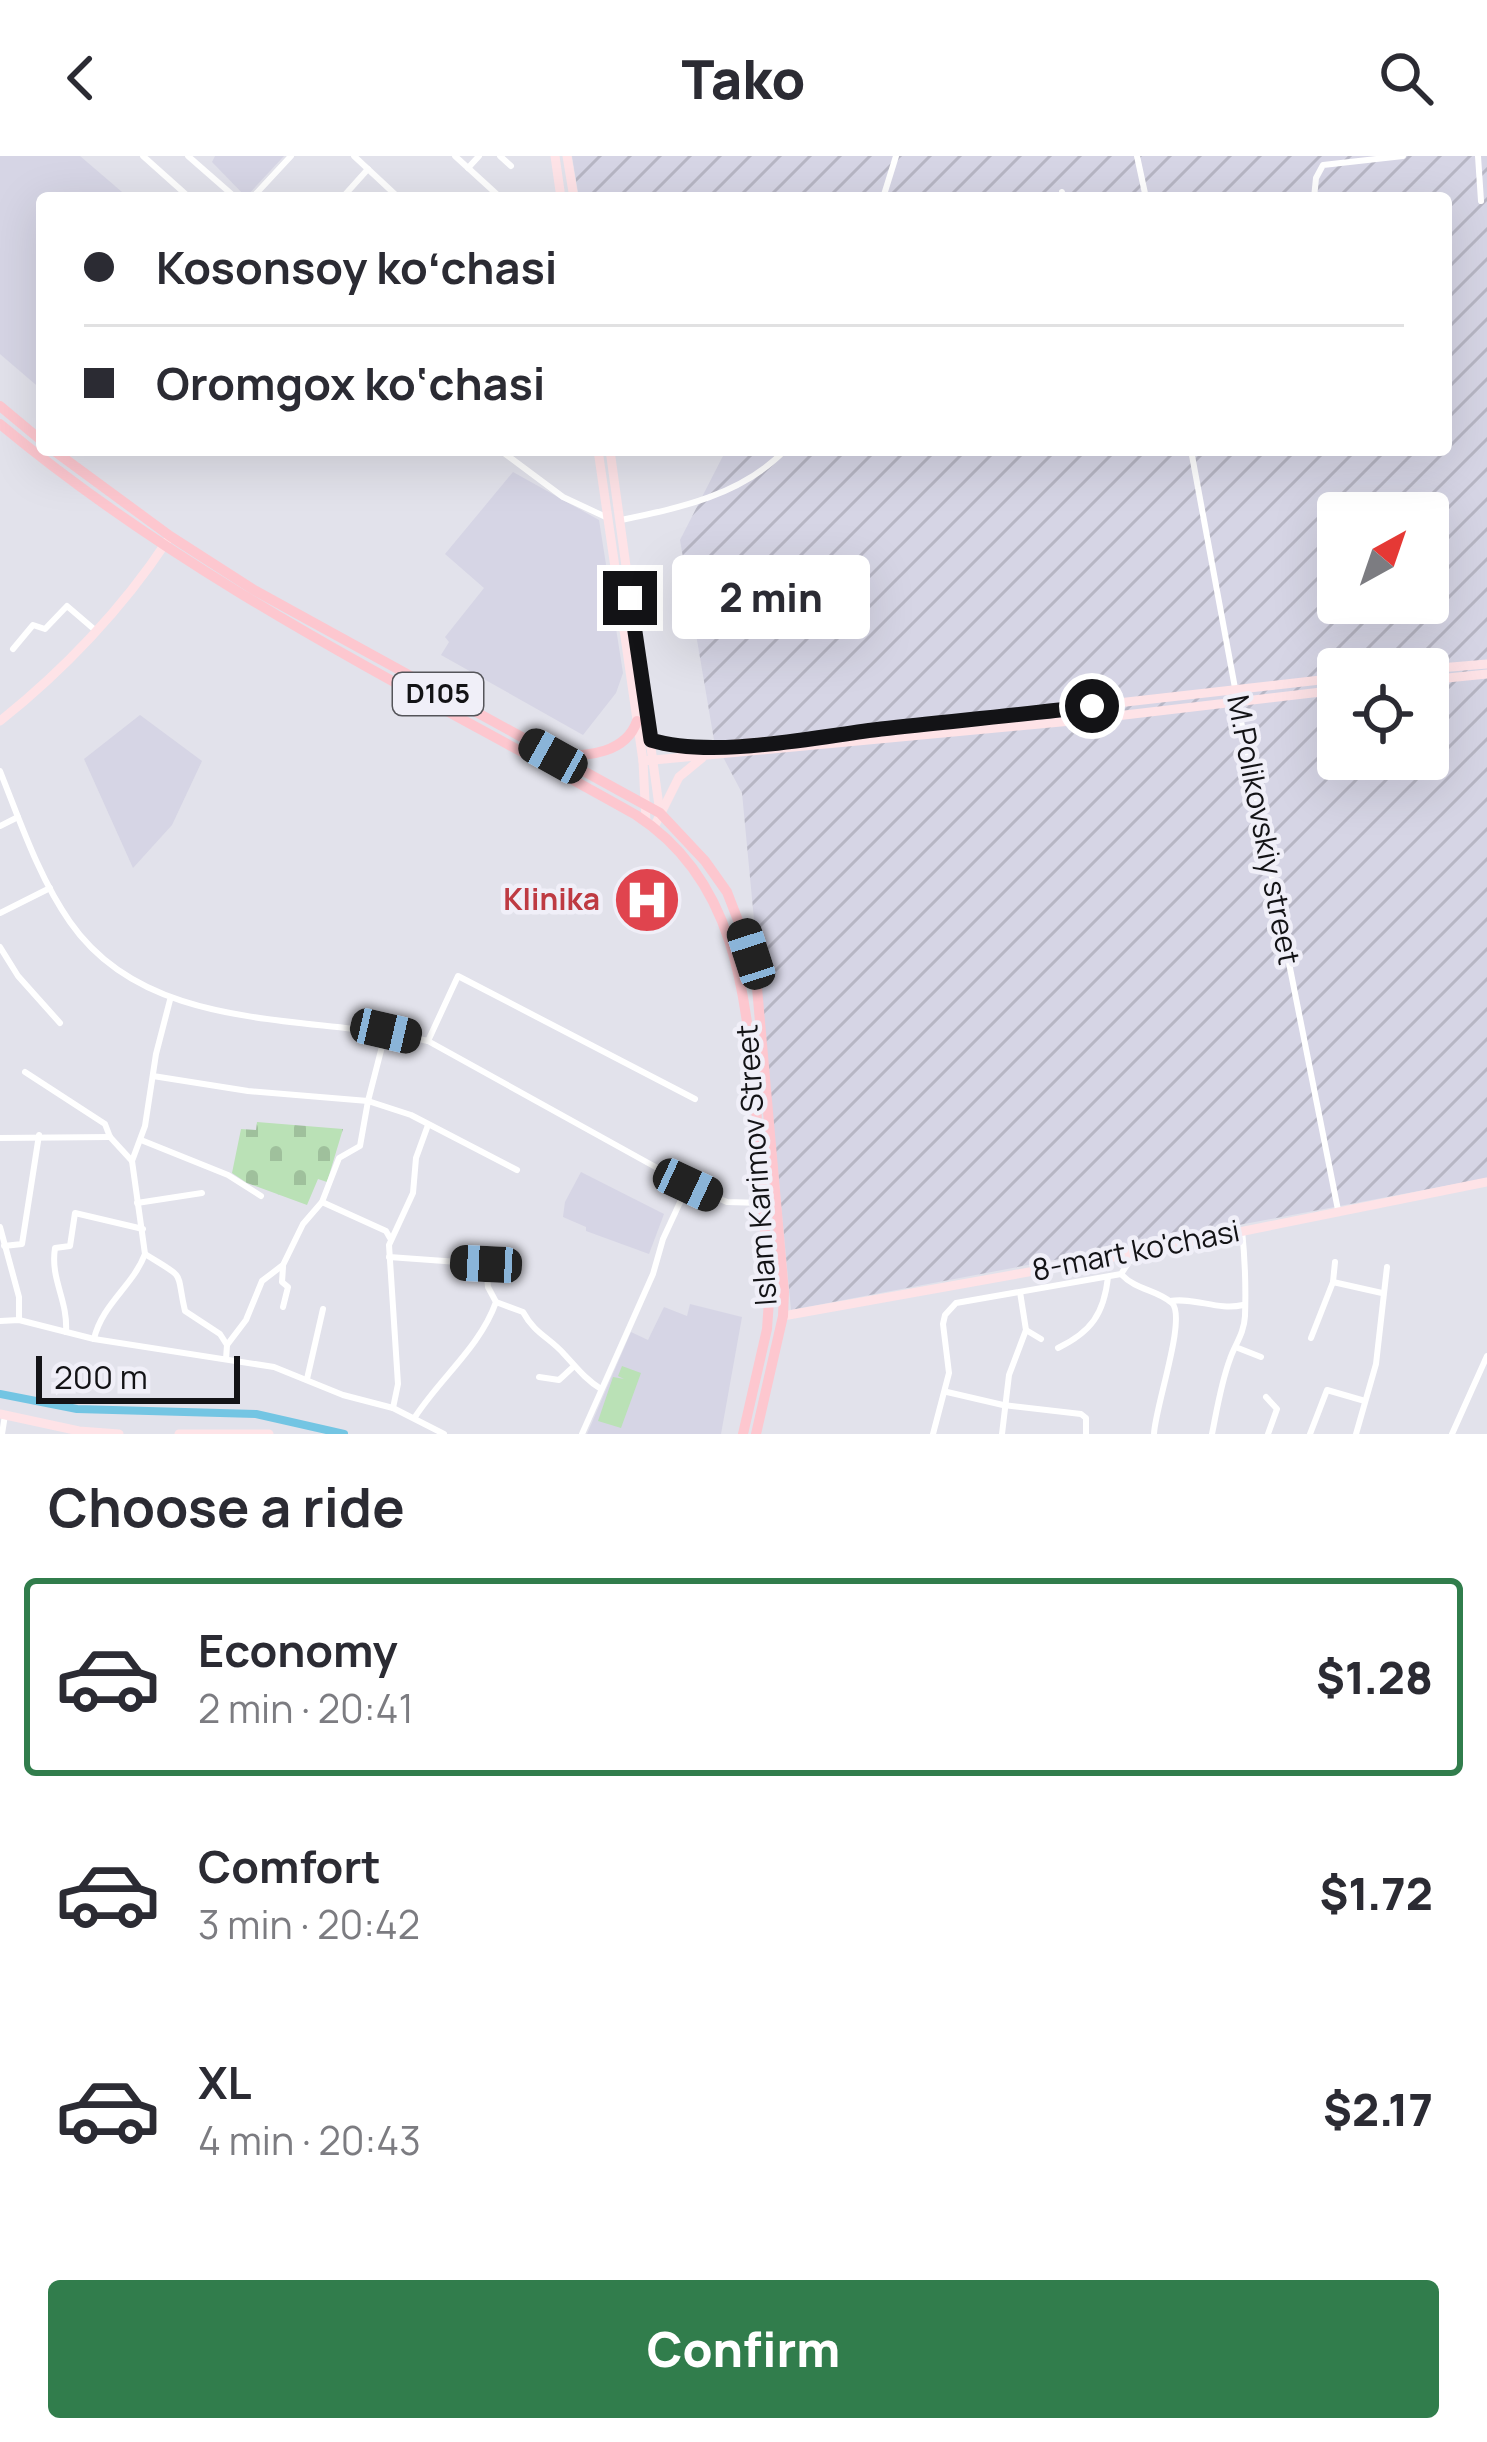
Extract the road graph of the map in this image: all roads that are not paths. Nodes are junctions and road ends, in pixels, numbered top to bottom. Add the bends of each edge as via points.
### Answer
1 (143, 156) edge
2 (188, 156) edge
3 (291, 156) edge
4 (354, 156) edge
5 (455, 156) edge
6 (479, 156) edge
7 (500, 156) edge
8 (554, 156) edge
9 (567, 156) edge
10 (896, 156) edge
11 (1137, 156) edge
12 (1403, 156) edge
13 (1478, 156) edge
14 (511, 166) dead end
15 (468, 168) junction
16 (368, 169) junction
17 (564, 176) junction
18 (183, 192) edge
19 (229, 192) edge
20 (258, 192) edge
21 (347, 192) edge
22 (393, 192) edge
23 (494, 192) edge
24 (562, 192) edge
25 (571, 192) edge
26 (885, 192) edge
27 (1145, 192) edge
28 (1315, 192) edge
29 (1481, 201) dead end
30 (0, 406) edge
31 (0, 424) edge
32 (36, 436) edge
33 (36, 449) edge
34 (45, 456) edge
35 (60, 456) edge
36 (508, 456) edge
37 (599, 456) edge
38 (611, 456) edge
39 (778, 456) edge
40 (1192, 456) edge
41 (608, 518) junction
42 (621, 520) junction
43 (167, 542) junction
44 (95, 630) junction
45 (13, 649) dead end
46 (1487, 664) edge
47 (1449, 667) edge
48 (1487, 674) edge
49 (1449, 678) edge
50 (1317, 680) edge
51 (1235, 688) junction
52 (1317, 692) edge
53 (1238, 701) junction
54 (0, 721) edge
55 (638, 721) junction
56 (651, 740) junction
57 (553, 756) junction
58 (707, 756) junction
59 (649, 760) junction
60 (0, 771) edge
61 (647, 805) junction
62 (660, 813) junction
63 (18, 817) junction
64 (650, 825) junction
65 (0, 826) edge
66 (50, 888) junction
67 (0, 913) edge
68 (0, 947) edge
69 (3, 959) edge
70 (170, 1000) junction
71 (60, 1023) dead end
72 (386, 1031) junction
73 (428, 1041) junction
74 (26, 1072) dead end
75 (153, 1076) junction
76 (695, 1099) dead end
77 (368, 1101) junction
78 (428, 1125) junction
79 (39, 1136) junction
80 (110, 1136) junction
81 (0, 1138) edge
82 (141, 1139) junction
83 (132, 1161) junction
84 (518, 1169) dead end
85 (1487, 1182) edge
86 (688, 1185) junction
87 (202, 1192) dead end
88 (261, 1196) dead end
89 (322, 1202) junction
90 (137, 1203) junction
91 (764, 1203) junction
92 (1338, 1210) junction
93 (0, 1227) edge
94 (143, 1229) junction
95 (1241, 1230) junction
96 (390, 1238) junction
97 (4, 1246) junction
98 (1135, 1253) junction
99 (145, 1254) junction
100 (389, 1257) junction
101 (1335, 1262) dead end
102 (283, 1265) junction
103 (1387, 1268) dead end
104 (1120, 1274) junction
105 (1108, 1277) junction
106 (1333, 1282) junction
107 (1020, 1292) junction
108 (1382, 1293) junction
109 (1170, 1301) junction
110 (496, 1302) junction
111 (1243, 1305) junction
112 (283, 1307) dead end
113 (323, 1309) dead end
114 (784, 1316) junction
115 (19, 1320) junction
116 (0, 1321) edge
117 (1025, 1330) junction
118 (66, 1332) junction
119 (1311, 1338) dead end
120 (1041, 1339) dead end
121 (94, 1340) junction
122 (227, 1345) junction
123 (1058, 1348) dead end
124 (1238, 1348) junction
125 (1487, 1356) edge
126 (1261, 1357) dead end
127 (226, 1359) junction
128 (573, 1367) junction
129 (539, 1377) dead end
130 (307, 1379) junction
131 (601, 1389) junction
132 (946, 1391) junction
133 (1265, 1397) dead end
134 (1365, 1401) junction
135 (1004, 1405) junction
136 (394, 1408) junction
137 (2, 1414) edge
138 (415, 1417) junction
139 (2, 1434) edge
140 (118, 1434) edge
141 (179, 1434) edge
142 (269, 1434) edge
143 (444, 1434) edge
144 (582, 1434) edge
145 (743, 1434) edge
146 (756, 1434) edge
147 (933, 1434) edge
148 (1002, 1434) edge
149 (1086, 1434) edge
150 (1154, 1434) edge
151 (1212, 1434) edge
152 (1268, 1434) edge
153 (1310, 1434) edge
154 (1356, 1434) edge
155 (1451, 1434) edge

1 - 18 street
2 - 19 street
3 - 20 street
4 - 16 street
5 - 15 street
6 - 15 street
7 - 14 street
8 - 17 street
9 - 17 street
10 - 26 street
11 - 27 street
12 - 28 street via 1323,165
13 - 29 street
15 - 23 street
16 - 21 street
16 - 22 street
17 - 24 street
17 - 25 street
30 - 32 main road
31 - 33 main road, Islam Karimov Street / D105
34 - 43 main road, Islam Karimov Street / D105
35 - 43 main road, Islam Karimov Street / D105
36 - 41 street
37 - 41 street
38 - 42 street
39 - 42 street via 699,503
40 - 51 street, M.Polikovskiy street
41 - 42 street
41 - 55 street
42 - 56 street
43 - 44 street
43 - 57 main road, Islam Karimov Street / D105
43 - 64 main road, Islam Karimov Street / D105 via 314,640
44 - 45 street via 67,606 45,629 33,625
44 - 54 street
46 - 47 street
48 - 49 street
50 - 51 street
51 - 53 street, M.Polikovskiy street
51 - 56 street via 748,743 690,748
52 - 53 street
53 - 58 street
53 - 92 street, M.Polikovskiy street
55 - 57 main road via 611,748
55 - 59 street
56 - 59 street
57 - 61 main road, Islam Karimov Street / D105
58 - 59 street
58 - 62 street via 679,776
59 - 61 street
59 - 62 street
60 - 63 street
61 - 62 main road, Islam Karimov Street / D105
61 - 64 street
62 - 64 street
62 - 114 main road, Islam Karimov Street / D105 via 727,892 751,954
63 - 65 street
63 - 66 street
64 - 91 main road, Islam Karimov Street / D105 via 709,890 736,955
66 - 67 street
66 - 70 street via 91,947
68 - 69 street
69 - 71 street
70 - 72 street
70 - 75 street
72 - 73 street
72 - 77 street
73 - 76 street via 458,976
73 - 86 street
74 - 80 street via 101,1120
75 - 77 street
75 - 82 street
77 - 78 street
77 - 89 street via 360,1146 339,1158
78 - 84 street
78 - 96 street via 413,1193
79 - 80 street
79 - 81 street
79 - 97 street via 22,1244
80 - 83 street
82 - 83 street
82 - 88 street
83 - 90 street
85 - 92 street, 8-mart ko'chasi
86 - 91 street via 727,1202
86 - 131 street
87 - 90 street
89 - 96 street
89 - 102 street
90 - 94 street
91 - 145 main road, Islam Karimov Street / D105 via 767,1329
92 - 95 street, 8-mart ko'chasi
93 - 97 street
94 - 99 street
94 - 118 street via 76,1212 70,1246 56,1248 53,1264 67,1303
95 - 98 street, 8-mart ko'chasi
95 - 111 street
96 - 100 street
97 - 115 street
98 - 104 street
98 - 114 street, 8-mart ko'chasi
99 - 121 street
99 - 122 street via 181,1279 185,1311
100 - 110 street via 486,1264
100 - 136 street
101 - 106 street
102 - 112 street
102 - 122 street via 262,1281
103 - 108 street
104 - 105 street
104 - 109 street
105 - 107 street
105 - 123 street via 1099,1316
106 - 108 street
106 - 119 street
107 - 117 street
107 - 132 street via 950,1308 943,1324
108 - 134 street
109 - 111 street
109 - 150 street via 1178,1324
110 - 128 street via 523,1312
110 - 138 street via 483,1334
111 - 124 street
113 - 130 street
114 - 146 main road, Islam Karimov Street / D105
115 - 116 street
115 - 118 street
117 - 120 street
117 - 135 street
118 - 121 street
121 - 127 street
122 - 127 street
124 - 126 street
124 - 151 street
125 - 155 street
127 - 130 street
128 - 129 street via 559,1380
128 - 131 street
130 - 136 street
131 - 144 street
132 - 135 street
132 - 147 street
133 - 152 street via 1277,1409
134 - 153 street via 1327,1390
134 - 154 street
135 - 148 street
135 - 149 street via 1081,1414
136 - 138 street
137 - 139 street
137 - 140 street
138 - 143 street
141 - 142 street

